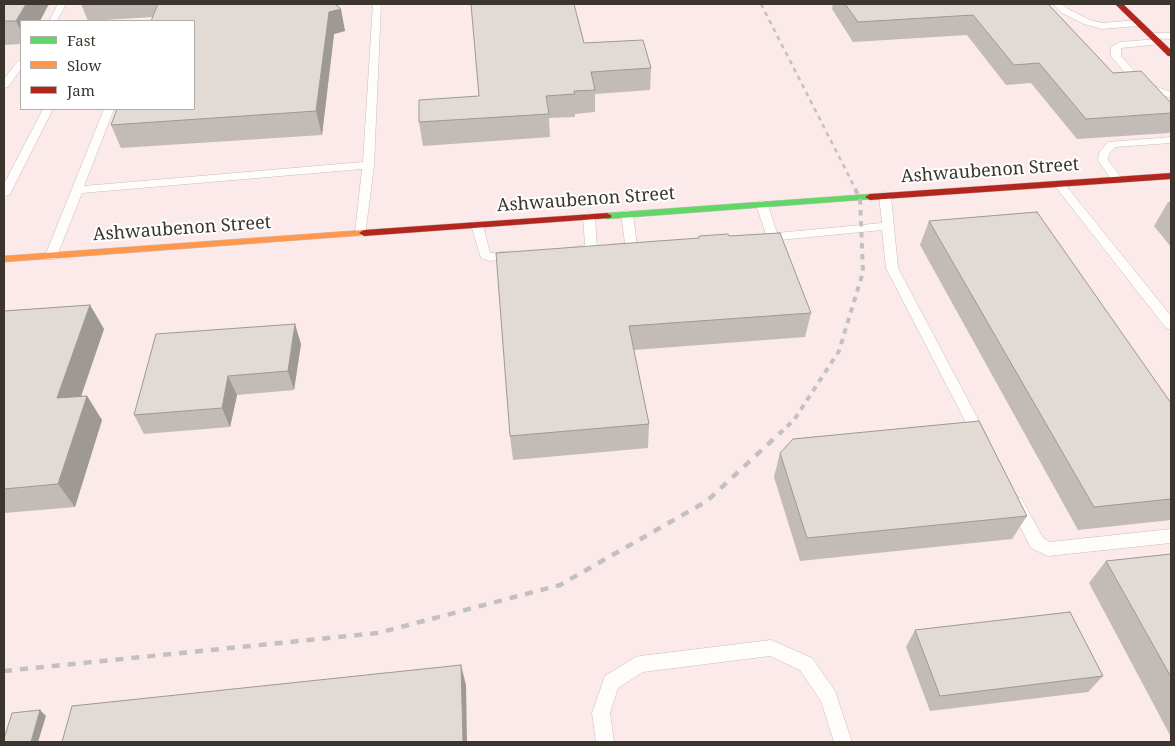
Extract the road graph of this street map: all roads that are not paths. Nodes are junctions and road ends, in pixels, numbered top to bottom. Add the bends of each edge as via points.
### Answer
1 (62, 4) edge
2 (377, 4) edge
3 (1057, 4) edge
4 (1118, 4) edge
5 (54, 20) edge
6 (1138, 23) junction
7 (1102, 26) junction
8 (1171, 36) edge
9 (1155, 39) junction
10 (1123, 44) junction
11 (1171, 54) edge
12 (20, 64) edge
13 (4, 85) edge
14 (1171, 97) edge
15 (1171, 103) edge
16 (47, 110) edge
17 (109, 110) edge
18 (1171, 140) edge
19 (368, 165) junction
20 (1171, 176) edge
21 (1117, 180) junction
22 (1059, 184) junction
23 (77, 190) junction
24 (4, 194) edge
25 (885, 196) junction
26 (762, 205) junction
27 (627, 214) junction
28 (589, 217) junction
29 (477, 225) junction
30 (889, 226) junction
31 (361, 233) junction
32 (773, 237) junction
33 (744, 239) edge
34 (591, 249) junction
35 (564, 251) edge
36 (527, 254) edge
37 (51, 256) junction
38 (4, 259) edge
39 (1171, 325) edge
40 (987, 448) edge
41 (1010, 491) edge
42 (1171, 536) edge
43 (605, 742) edge
44 (843, 742) edge

1 - 5 lane
2 - 19 lane
3 - 7 lane via 1086,22
4 - 6 street
6 - 7 lane
6 - 9 street
7 - 10 lane
8 - 9 lane
9 - 10 lane
9 - 11 street
10 - 14 lane via 1116,47 1116,56 1140,84
12 - 13 lane
14 - 15 lane
16 - 24 lane
17 - 23 lane
18 - 21 lane via 1112,144 1104,153 1103,160
19 - 23 lane
19 - 31 lane
20 - 21 street, Ashwaubenon Street
21 - 22 street, Ashwaubenon Street
22 - 25 street, Ashwaubenon Street
22 - 39 lane
23 - 37 lane
25 - 26 street, Ashwaubenon Street
25 - 30 lane
26 - 27 street, Ashwaubenon Street
26 - 32 lane
27 - 28 street, Ashwaubenon Street
27 - 34 lane via 636,246
28 - 29 street, Ashwaubenon Street
28 - 34 lane
29 - 31 street, Ashwaubenon Street
29 - 36 lane via 485,255
30 - 32 lane
30 - 40 lane via 892,268
31 - 37 street, Ashwaubenon Street
32 - 33 lane
34 - 35 lane
37 - 38 street, Ashwaubenon Street
41 - 42 lane via 1038,543 1048,549
43 - 44 lane via 601,712 611,682 640,664 772,648 806,664 829,697

